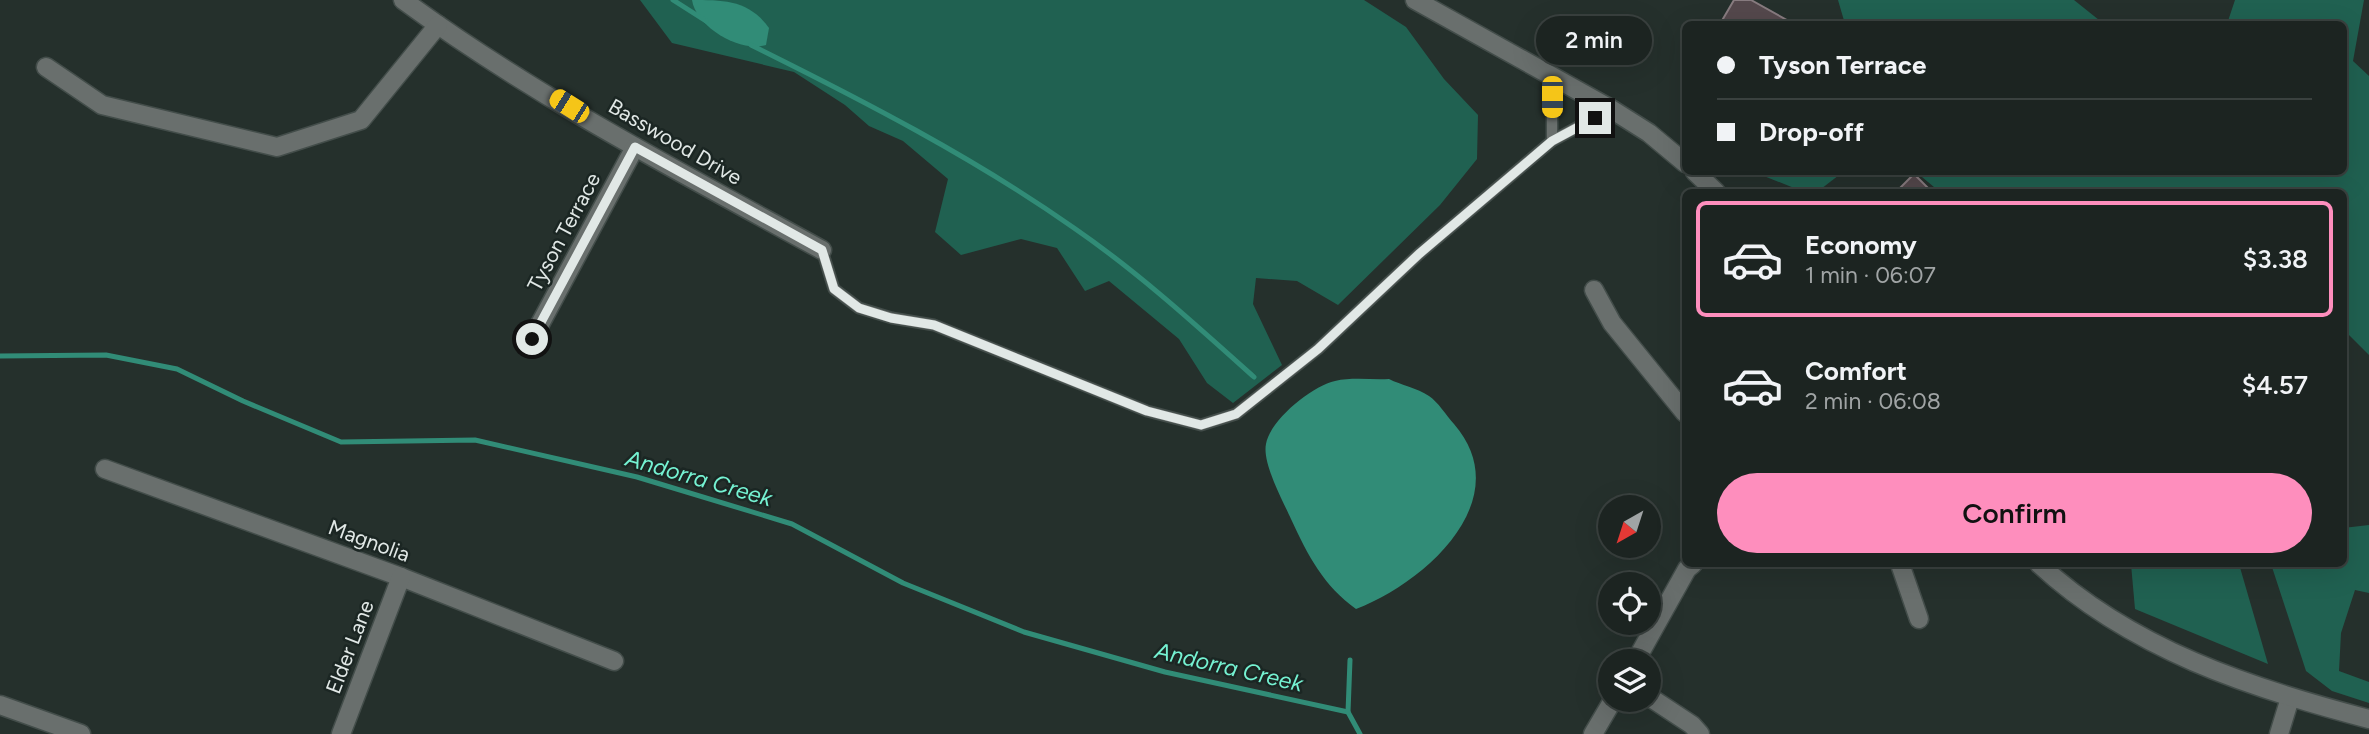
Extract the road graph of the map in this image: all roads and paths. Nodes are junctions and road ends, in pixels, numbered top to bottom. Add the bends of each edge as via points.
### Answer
1 (403, 0) edge
2 (1415, 0) edge
3 (438, 25) junction
4 (46, 67) dead end
5 (1552, 75) junction
6 (1611, 109) junction
7 (1552, 141) junction
8 (635, 147) junction
9 (1682, 161) edge
10 (1698, 175) edge
11 (1713, 189) edge
12 (822, 250) joint
13 (1594, 290) dead end
14 (532, 339) dead end
15 (1682, 409) edge
16 (105, 469) dead end
17 (1689, 567) edge
18 (1901, 567) edge
19 (2043, 567) edge
20 (401, 577) junction
21 (1919, 619) dead end
22 (1642, 649) edge
23 (614, 661) dead end
24 (2290, 698) junction
25 (0, 705) edge
26 (1661, 706) edge
27 (1606, 712) edge
28 (2369, 719) edge
29 (81, 734) edge
30 (341, 734) edge
31 (1593, 734) edge
32 (1700, 734) edge
33 (2279, 734) edge

1 - 3 street, Basswood Drive
2 - 5 street
3 - 4 street via 361,120 277,147 102,104
3 - 8 street, Basswood Drive
5 - 6 street
5 - 7 lane
6 - 7 lane
6 - 9 street
7 - 12 lane via 1419,254 1318,349 1236,414 1201,425 1147,411 934,325 859,308 834,289
8 - 12 street, Basswood Drive
8 - 14 street, Tyson Terrace
10 - 11 street
13 - 15 street via 1612,323
16 - 20 street, Magnolia
17 - 22 street
18 - 21 street
19 - 24 street via 2099,610 2146,638 2210,670
20 - 23 street, Magnolia
20 - 30 street, Elder Lane
24 - 28 street
24 - 33 street
25 - 29 street
26 - 32 street
27 - 31 street

